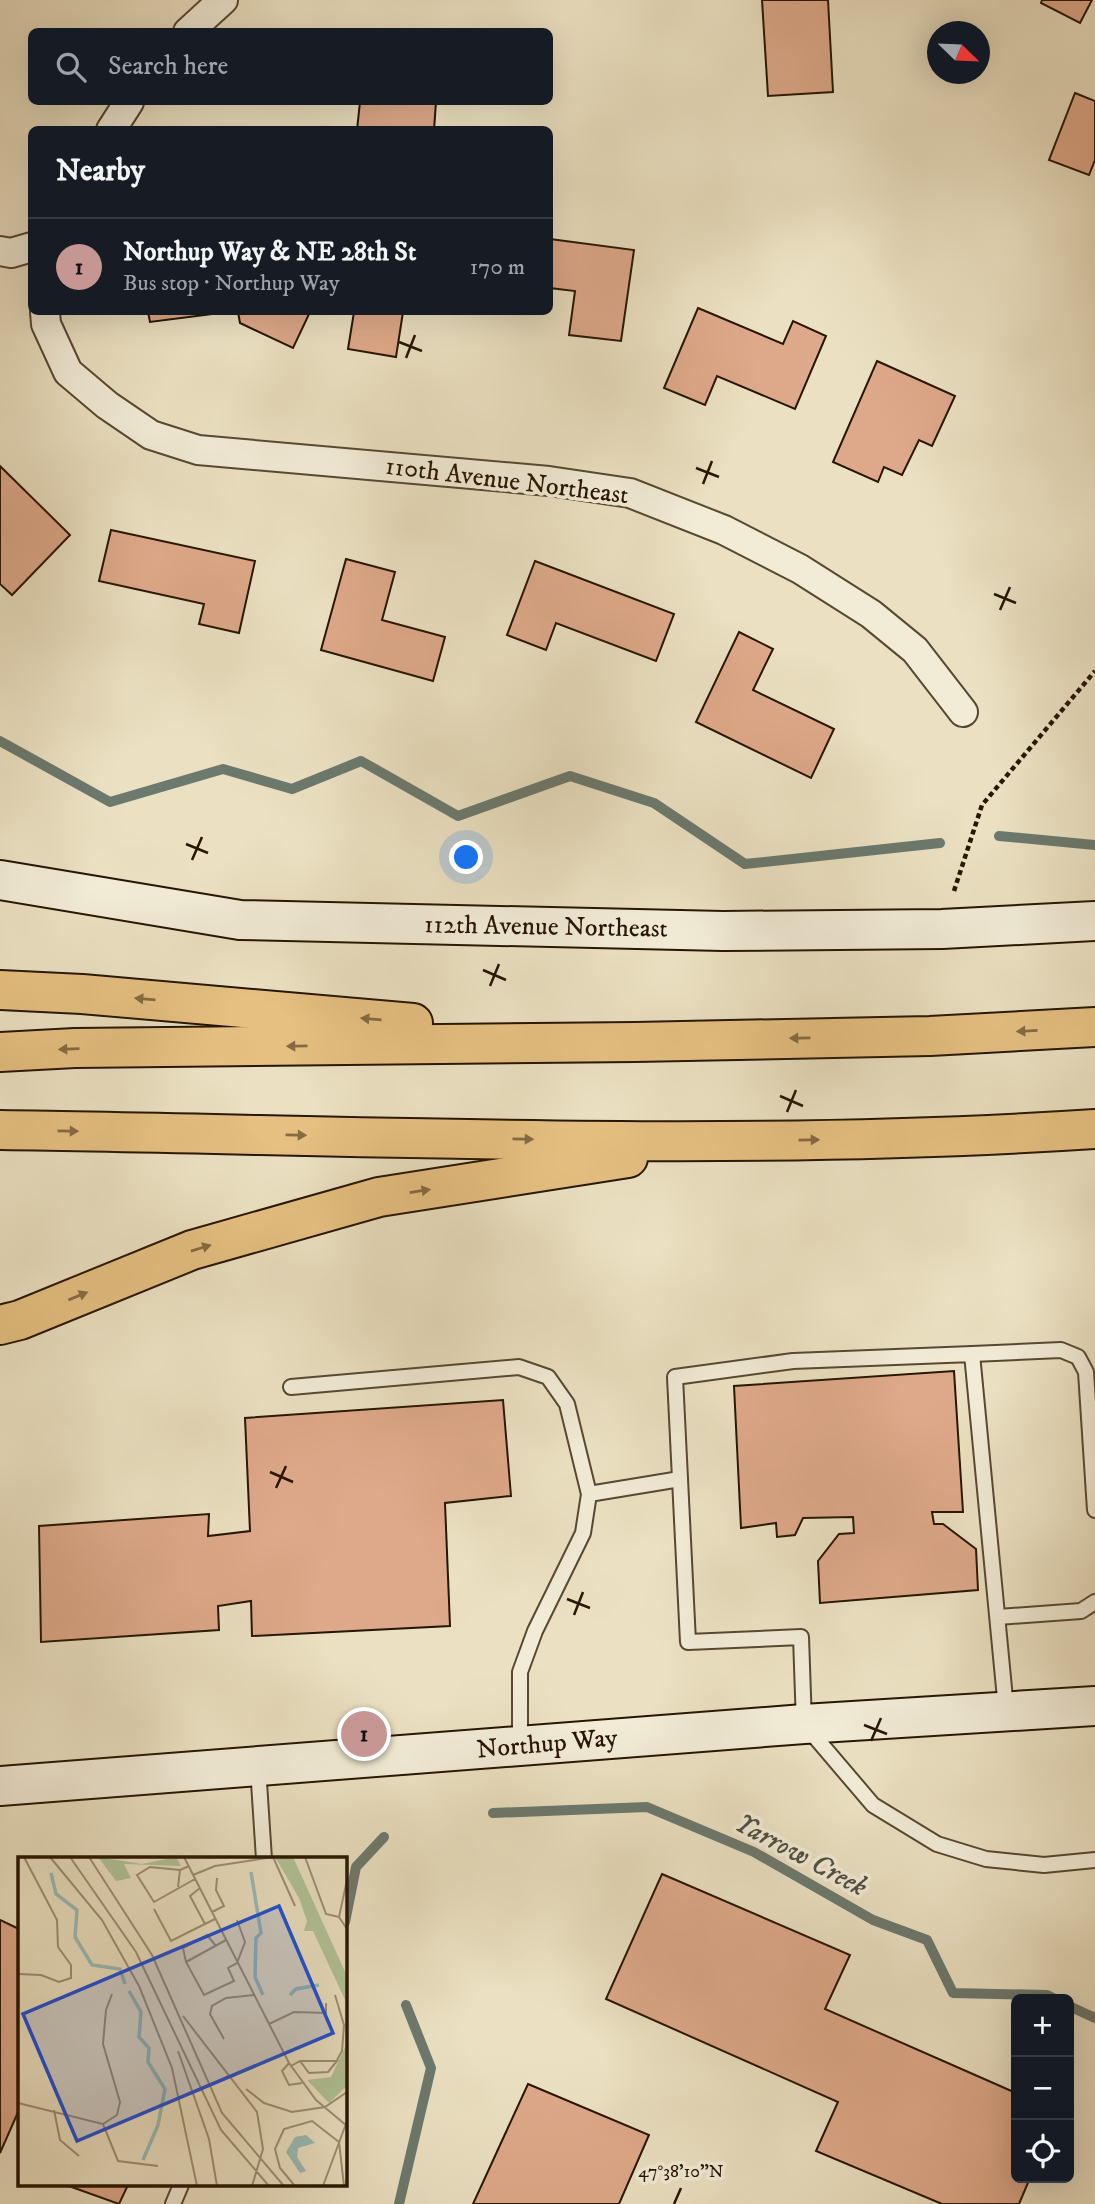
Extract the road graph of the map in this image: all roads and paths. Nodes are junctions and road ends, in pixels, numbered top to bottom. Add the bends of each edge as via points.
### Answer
1 (223, 0) edge
2 (192, 28) edge
3 (127, 105) edge
4 (114, 126) edge
5 (28, 248) edge
6 (0, 251) edge
7 (46, 315) edge
8 (1095, 671) edge
9 (963, 712) dead end
10 (0, 880) edge
11 (1095, 921) edge
12 (942, 929) junction
13 (0, 990) edge
14 (1095, 1027) edge
15 (635, 1042) junction
16 (0, 1052) edge
17 (1095, 1129) edge
18 (0, 1130) edge
19 (741, 1141) junction
20 (7, 1325) edge
21 (972, 1354) junction
22 (291, 1387) dead end
23 (680, 1479) junction
24 (589, 1494) junction
25 (1095, 1510) edge
26 (1095, 1602) edge
27 (998, 1617) junction
28 (1095, 1706) edge
29 (1006, 1710) junction
30 (804, 1724) junction
31 (520, 1746) junction
32 (258, 1765) junction
33 (0, 1786) edge
34 (264, 1857) edge
35 (1095, 1860) edge
36 (181, 2186) edge
37 (173, 2204) edge

1 - 2 street
3 - 4 street
5 - 6 street
7 - 9 street, 110th Avenue Northeast via 68,372 151,435 198,450 549,481 630,493 724,530 800,569 870,614 915,650
8 - 12 path via 982,805
10 - 12 main road, 112th Avenue Northeast via 240,920 723,931
11 - 12 main road, 112th Avenue Northeast
15 -> 13 highway
14 -> 15 highway via 930,1036
15 -> 16 highway
19 -> 17 highway
18 -> 19 highway
20 -> 19 highway via 192,1250 379,1197
21 - 23 lane via 793,1361 675,1377
21 - 25 lane via 1061,1350 1078,1357 1086,1372
21 - 27 lane
22 - 24 lane via 519,1367 548,1377 567,1404
23 - 24 lane
23 - 30 lane via 688,1642 801,1637
24 - 31 lane via 583,1533 520,1672
26 - 27 lane via 1080,1611
27 - 29 lane
28 - 29 main road, Northup Way
29 - 30 main road, Northup Way
30 - 31 main road, Northup Way
30 - 35 lane via 873,1805 937,1844 986,1859 1044,1865
31 - 32 main road, Northup Way
32 - 33 main road, Northup Way
32 - 34 lane
36 - 37 lane

